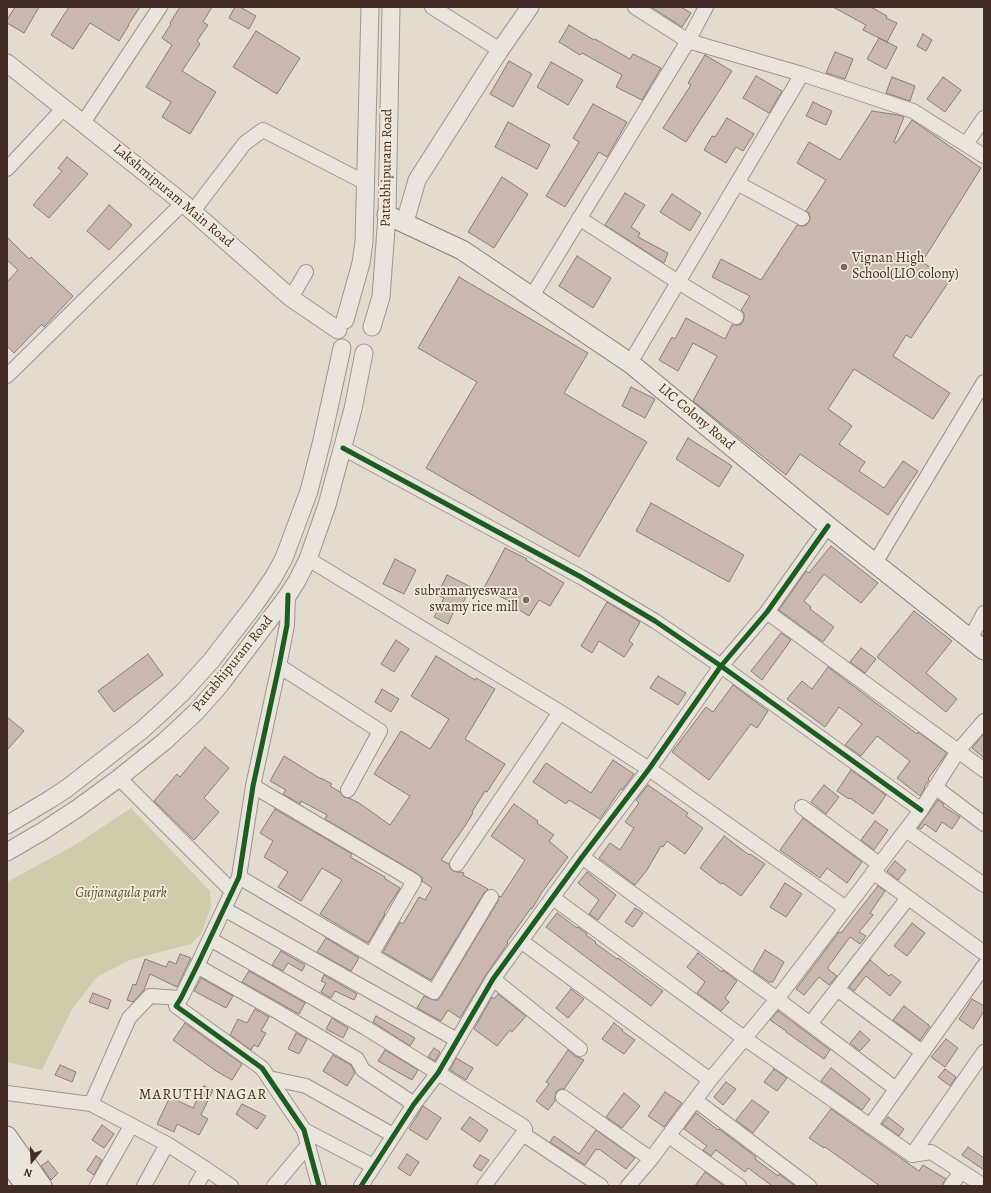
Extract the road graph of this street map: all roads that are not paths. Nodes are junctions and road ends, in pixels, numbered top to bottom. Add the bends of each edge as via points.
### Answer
1 (160, 7) edge
2 (370, 7) edge
3 (390, 7) edge
4 (432, 7) edge
5 (530, 7) edge
6 (635, 7) edge
7 (706, 7) edge
8 (688, 41) junction
9 (500, 50) junction
10 (7, 63) edge
11 (802, 74) junction
12 (64, 108) junction
13 (984, 118) edge
14 (83, 123) junction
15 (966, 144) junction
16 (984, 156) edge
17 (7, 169) edge
18 (366, 183) junction
19 (737, 183) junction
20 (188, 207) junction
21 (387, 215) junction
22 (579, 218) junction
23 (802, 218) dead end
24 (405, 222) junction
25 (306, 272) dead end
26 (678, 282) junction
27 (532, 296) junction
28 (291, 298) junction
29 (736, 317) dead end
30 (342, 325) junction
31 (372, 327) junction
32 (342, 348) junction
33 (364, 353) junction
34 (630, 363) junction
35 (7, 376) edge
36 (984, 382) edge
37 (342, 448) junction
38 (828, 526) junction
39 (308, 558) junction
40 (874, 563) junction
41 (288, 595) junction
42 (767, 612) junction
43 (984, 613) edge
44 (977, 645) edge
45 (279, 666) junction
46 (721, 666) junction
47 (560, 712) junction
48 (984, 721) edge
49 (958, 751) junction
50 (649, 769) junction
51 (984, 770) edge
52 (119, 778) junction
53 (253, 786) junction
54 (935, 787) junction
55 (348, 790) dead end
56 (802, 807) dead end
57 (920, 810) junction
58 (7, 824) edge
59 (984, 824) edge
60 (906, 830) junction
61 (7, 852) edge
62 (582, 857) junction
63 (457, 864) dead end
64 (876, 868) junction
65 (238, 877) junction
66 (984, 885) edge
67 (232, 891) junction
68 (490, 897) dead end
69 (553, 898) junction
70 (908, 898) junction
71 (846, 908) junction
72 (224, 909) junction
73 (210, 940) junction
74 (521, 941) junction
75 (984, 953) edge
76 (371, 955) junction
77 (197, 966) junction
78 (984, 966) edge
79 (493, 979) junction
80 (837, 989) junction
81 (181, 998) junction
82 (777, 999) junction
83 (810, 1024) junction
84 (744, 1038) junction
85 (457, 1040) junction
86 (580, 1049) dead end
87 (922, 1052) junction
88 (984, 1052) edge
89 (438, 1073) junction
90 (269, 1078) junction
91 (710, 1080) junction
92 (896, 1089) junction
93 (7, 1093) edge
94 (563, 1097) dead end
95 (695, 1100) junction
96 (91, 1104) junction
97 (414, 1104) junction
98 (131, 1126) junction
99 (870, 1126) junction
100 (304, 1130) junction
101 (523, 1134) junction
102 (393, 1135) junction
103 (7, 1136) edge
104 (669, 1136) junction
105 (167, 1144) junction
106 (308, 1145) junction
107 (912, 1155) junction
108 (652, 1159) junction
109 (373, 1166) junction
110 (206, 1169) junction
111 (961, 1171) junction
112 (42, 1186) edge
113 (97, 1186) edge
114 (144, 1186) edge
115 (196, 1186) edge
116 (230, 1186) edge
117 (274, 1186) edge
118 (319, 1186) edge
119 (360, 1186) edge
120 (484, 1186) edge
121 (601, 1186) edge
122 (628, 1186) edge
123 (739, 1186) edge
124 (809, 1186) edge
125 (951, 1186) edge
126 (984, 1186) edge

1 - 14 street
2 - 18 street, Pattabhipuram Road
3 - 21 street, Pattabhipuram Road
4 - 9 street
5 - 9 street
6 - 8 street
7 - 8 street
8 - 11 street
8 - 22 street
9 - 24 street via 417,180
10 - 12 street, Lakshmipuram Main Road
11 - 15 street via 913,111
11 - 19 street
12 - 14 street, Lakshmipuram Main Road
12 - 17 street
13 - 15 street
14 - 20 street, Lakshmipuram Main Road
15 - 16 street
18 - 20 street via 263,130 245,143
18 - 30 street, Pattabhipuram Road via 364,242 359,271
19 - 23 street
19 - 26 street
20 - 28 street, Lakshmipuram Main Road
20 - 35 street
21 - 24 main road, LIC Colony Road
21 - 31 street, Pattabhipuram Road via 381,297
22 - 26 street
22 - 27 street
24 - 27 main road, LIC Colony Road via 462,250
25 - 28 street
26 - 29 street
26 - 34 street
27 - 34 main road, LIC Colony Road
28 - 30 street, Lakshmipuram Main Road
30 - 31 street via 357,317
30 - 32 street via 337,336
31 - 33 street via 375,338
32 - 33 street via 352,354
32 - 58 street, Pattabhipuram Road via 309,491 284,558 255,604 211,661 142,730 66,789
33 - 37 street, Pattabhipuram Road
34 - 38 main road, LIC Colony Road
36 - 40 street
37 - 39 street, Pattabhipuram Road via 327,505
37 - 46 street via 581,577 655,621
38 - 40 main road, LIC Colony Road
38 - 42 street
39 - 41 street, Pattabhipuram Road
39 - 47 street
40 - 44 main road, LIC Colony Road
41 - 45 street via 287,625
41 - 52 street, Pattabhipuram Road via 220,685 196,712
42 - 46 street
42 - 49 street
43 - 44 street
45 - 53 street
45 - 55 street via 380,730
46 - 50 street
46 - 57 street
47 - 50 street
47 - 63 street
48 - 49 street
49 - 51 street
49 - 54 street
50 - 62 street
50 - 71 street
52 - 61 street, Pattabhipuram Road via 72,812
52 - 67 street
53 - 65 street
53 - 76 street via 414,881
54 - 57 street
54 - 59 street
56 - 64 street
57 - 60 street
60 - 64 street
60 - 66 street
62 - 69 street
62 - 82 street
64 - 70 street
64 - 71 street
65 - 67 street
65 - 76 street
67 - 72 street
68 - 76 street via 434,992
69 - 74 street
69 - 84 street
70 - 75 street
70 - 80 street
71 - 82 street
72 - 73 street
72 - 85 street
73 - 77 street
73 - 89 street via 366,1028
74 - 79 street
74 - 91 street
77 - 81 street
77 - 97 street via 357,1059 363,1070
78 - 87 street
79 - 85 street
79 - 86 street
80 - 83 street
80 - 87 street
81 - 90 street via 176,1006 262,1068
81 - 96 street via 150,996 129,1018
82 - 83 street
82 - 84 street
83 - 92 street
84 - 91 street
84 - 99 street
85 - 89 street
87 - 92 street
88 - 107 street
89 - 97 street
89 - 101 street via 524,1126
90 - 100 street
90 - 102 street via 306,1086
91 - 95 street
92 - 99 street
93 - 96 street
94 - 108 street
95 - 104 street
95 - 124 street
96 - 98 street
97 - 102 street
98 - 105 street
98 - 113 street
99 - 107 street
100 - 106 street
100 - 109 street
101 - 120 street
101 - 121 street
102 - 109 street
103 - 112 main road
104 - 108 street
104 - 123 street
105 - 110 street
105 - 114 street
106 - 117 street
106 - 118 street
107 - 111 street via 931,1152
108 - 122 street
109 - 119 street
110 - 115 street
110 - 116 street
111 - 125 street
111 - 126 street

